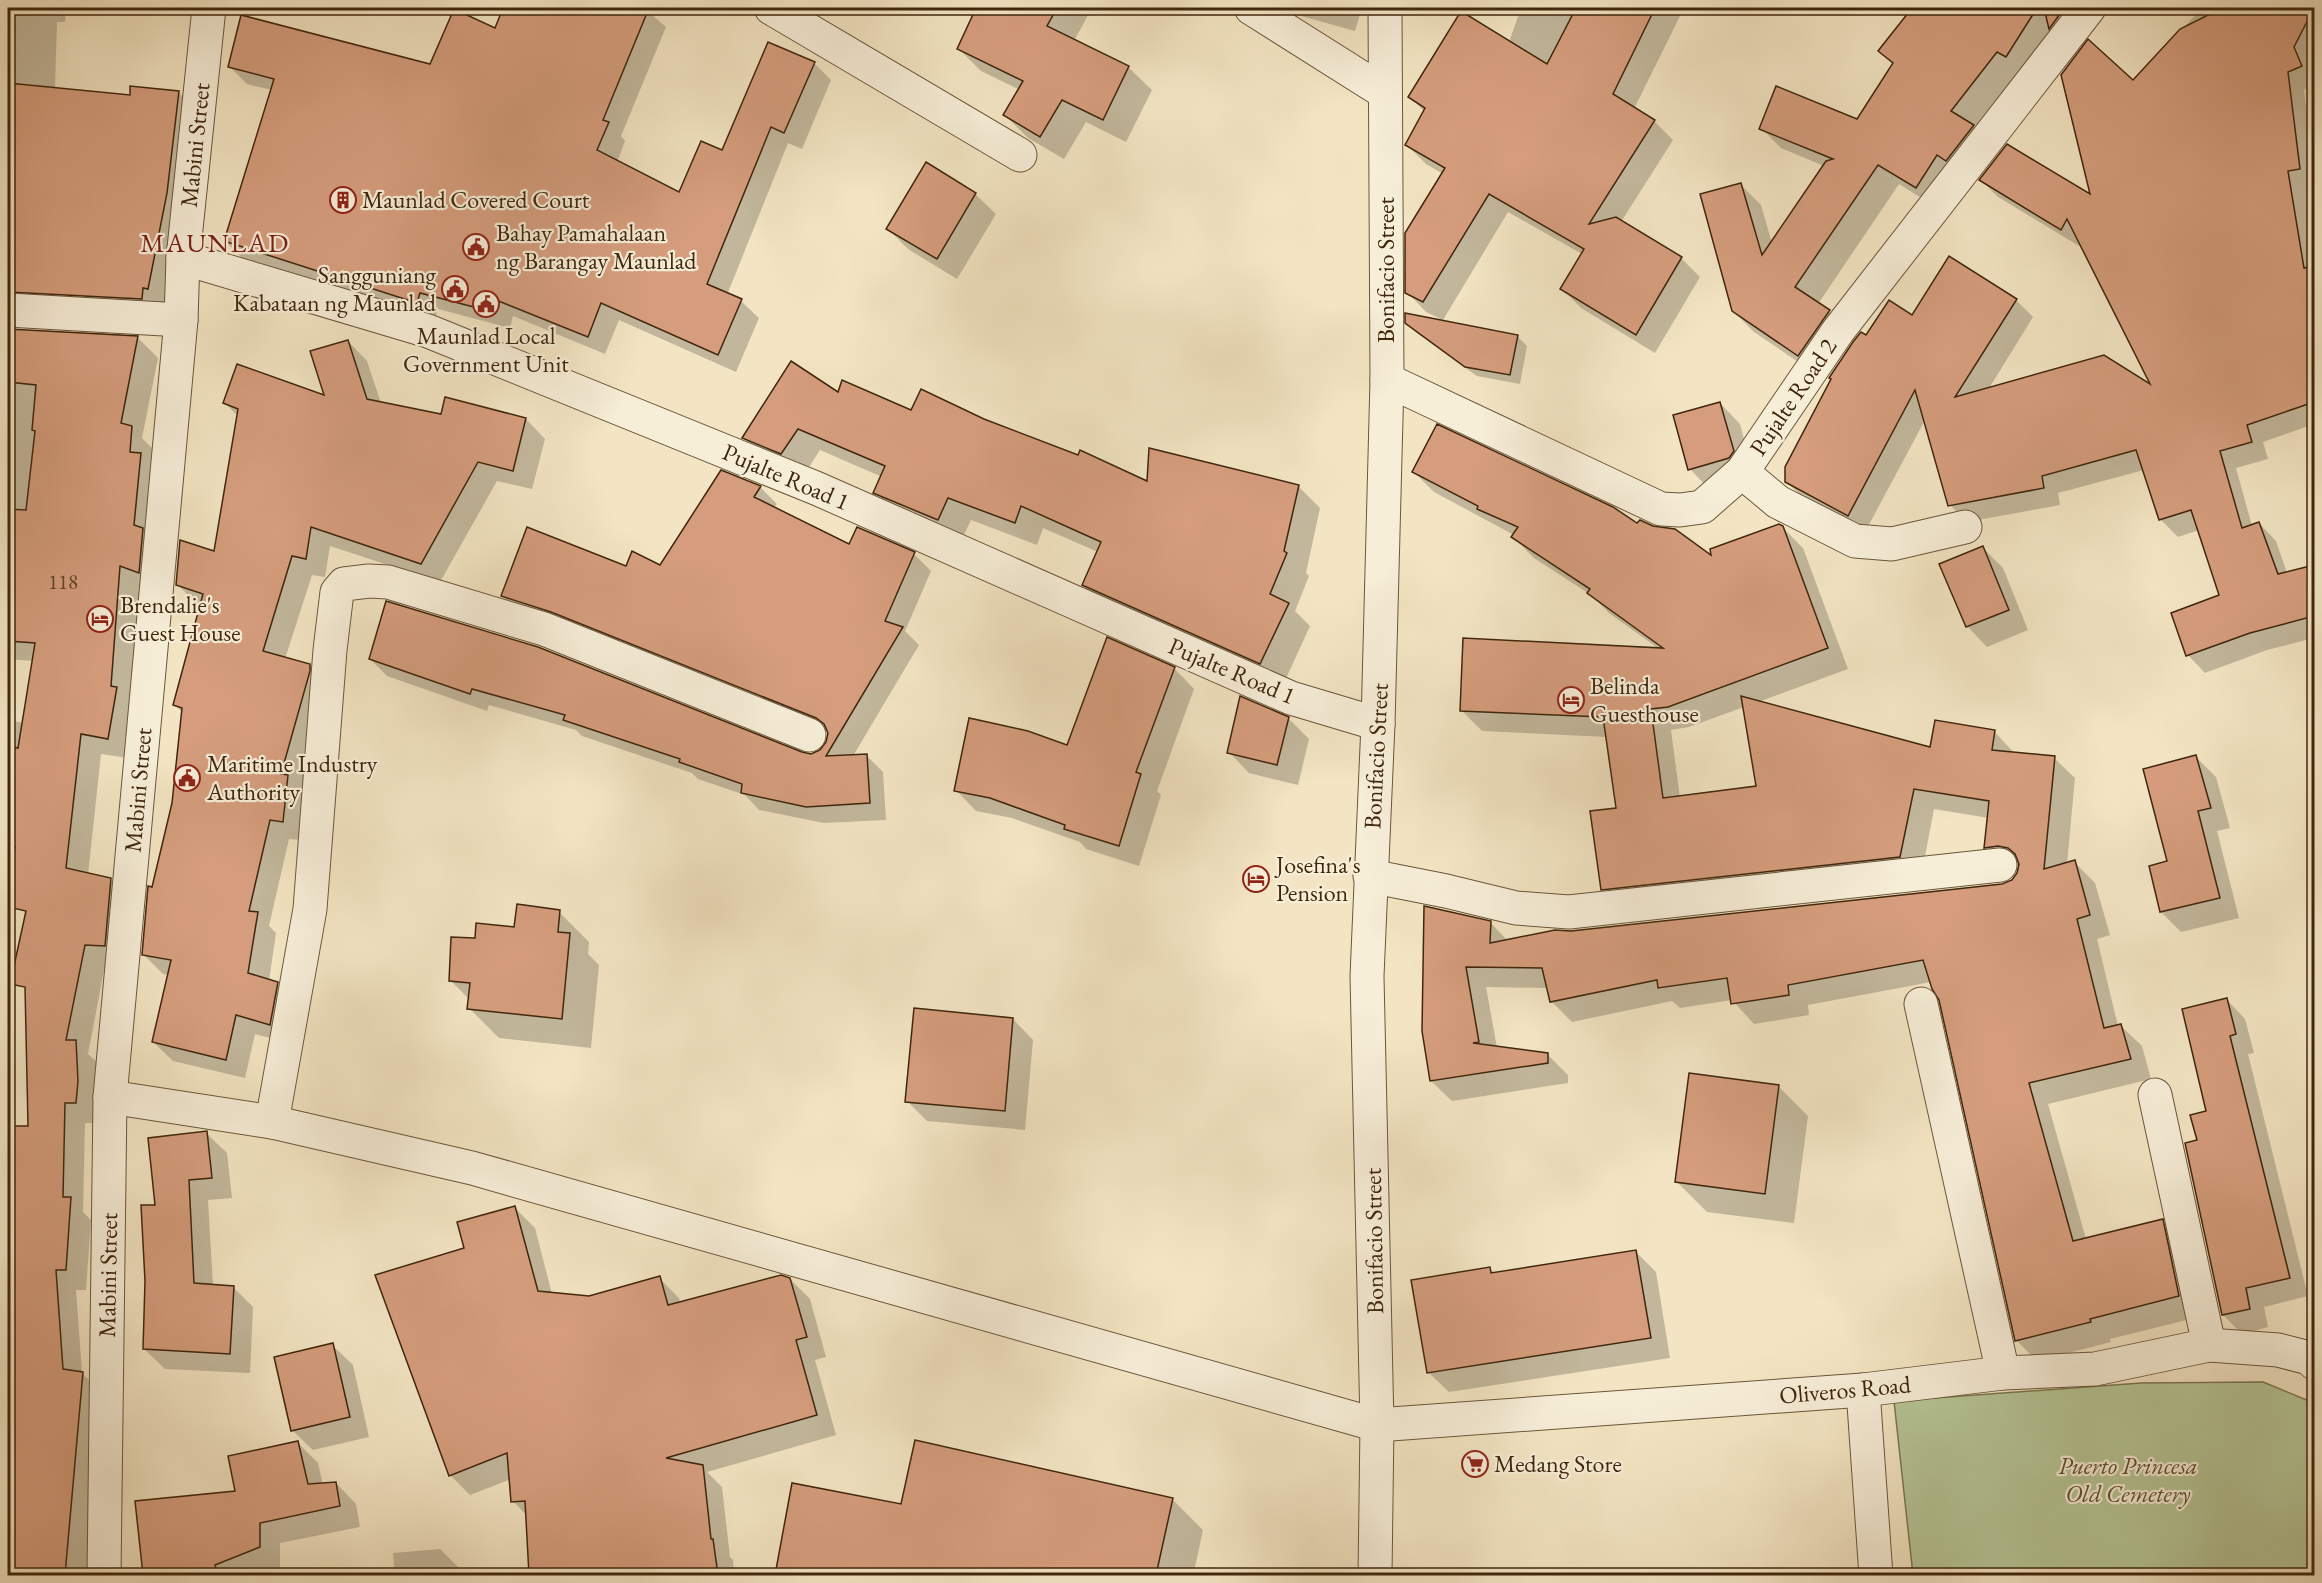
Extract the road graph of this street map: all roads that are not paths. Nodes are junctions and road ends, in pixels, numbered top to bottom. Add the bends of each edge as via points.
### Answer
1 (209, 8) edge
2 (771, 8) edge
3 (1251, 8) edge
4 (1385, 8) edge
5 (2088, 8) edge
6 (1384, 92) junction
7 (1020, 155) dead end
8 (183, 258) junction
9 (8, 310) edge
10 (181, 320) junction
11 (1387, 381) junction
12 (1742, 472) junction
13 (1965, 527) dead end
14 (1378, 724) junction
15 (809, 735) dead end
16 (2000, 865) dead end
17 (1370, 876) junction
18 (1921, 1004) dead end
19 (2155, 1095) dead end
20 (110, 1097) junction
21 (272, 1122) junction
22 (2209, 1345) junction
23 (2312, 1360) edge
24 (2003, 1373) junction
25 (1863, 1390) junction
26 (1377, 1425) junction
27 (104, 1575) edge
28 (1375, 1575) edge
29 (1876, 1575) edge

1 - 8 street, Mabini Street
2 - 7 street
3 - 6 street
4 - 6 street, Bonifacio Street
5 - 12 street, Pujalte Road 2 via 1844,322
6 - 11 street, Bonifacio Street
8 - 10 street, Mabini Street
8 - 14 street, Pujalte Road 1 via 428,331 818,489 1291,698
9 - 10 street
10 - 20 street, Mabini Street
11 - 12 street, Pujalte Road 2 via 1661,509 1702,507
11 - 14 street, Bonifacio Street
12 - 13 street via 1778,502 1855,541 1892,544
14 - 17 street, Bonifacio Street
15 - 21 street via 544,629 388,582 344,584 337,592 330,650 310,909
16 - 17 street via 1569,912 1516,908
17 - 26 street, Bonifacio Street via 1367,975
18 - 24 street
19 - 22 street
20 - 21 street, Oliveros Road
20 - 27 street, Mabini Street
21 - 26 street, Oliveros Road via 472,1168
22 - 23 street, Oliveros Road via 2278,1350
22 - 24 street, Oliveros Road via 2096,1369
24 - 25 street, Oliveros Road
25 - 26 street, Oliveros Road
25 - 29 street
26 - 28 street, Bonifacio Street

